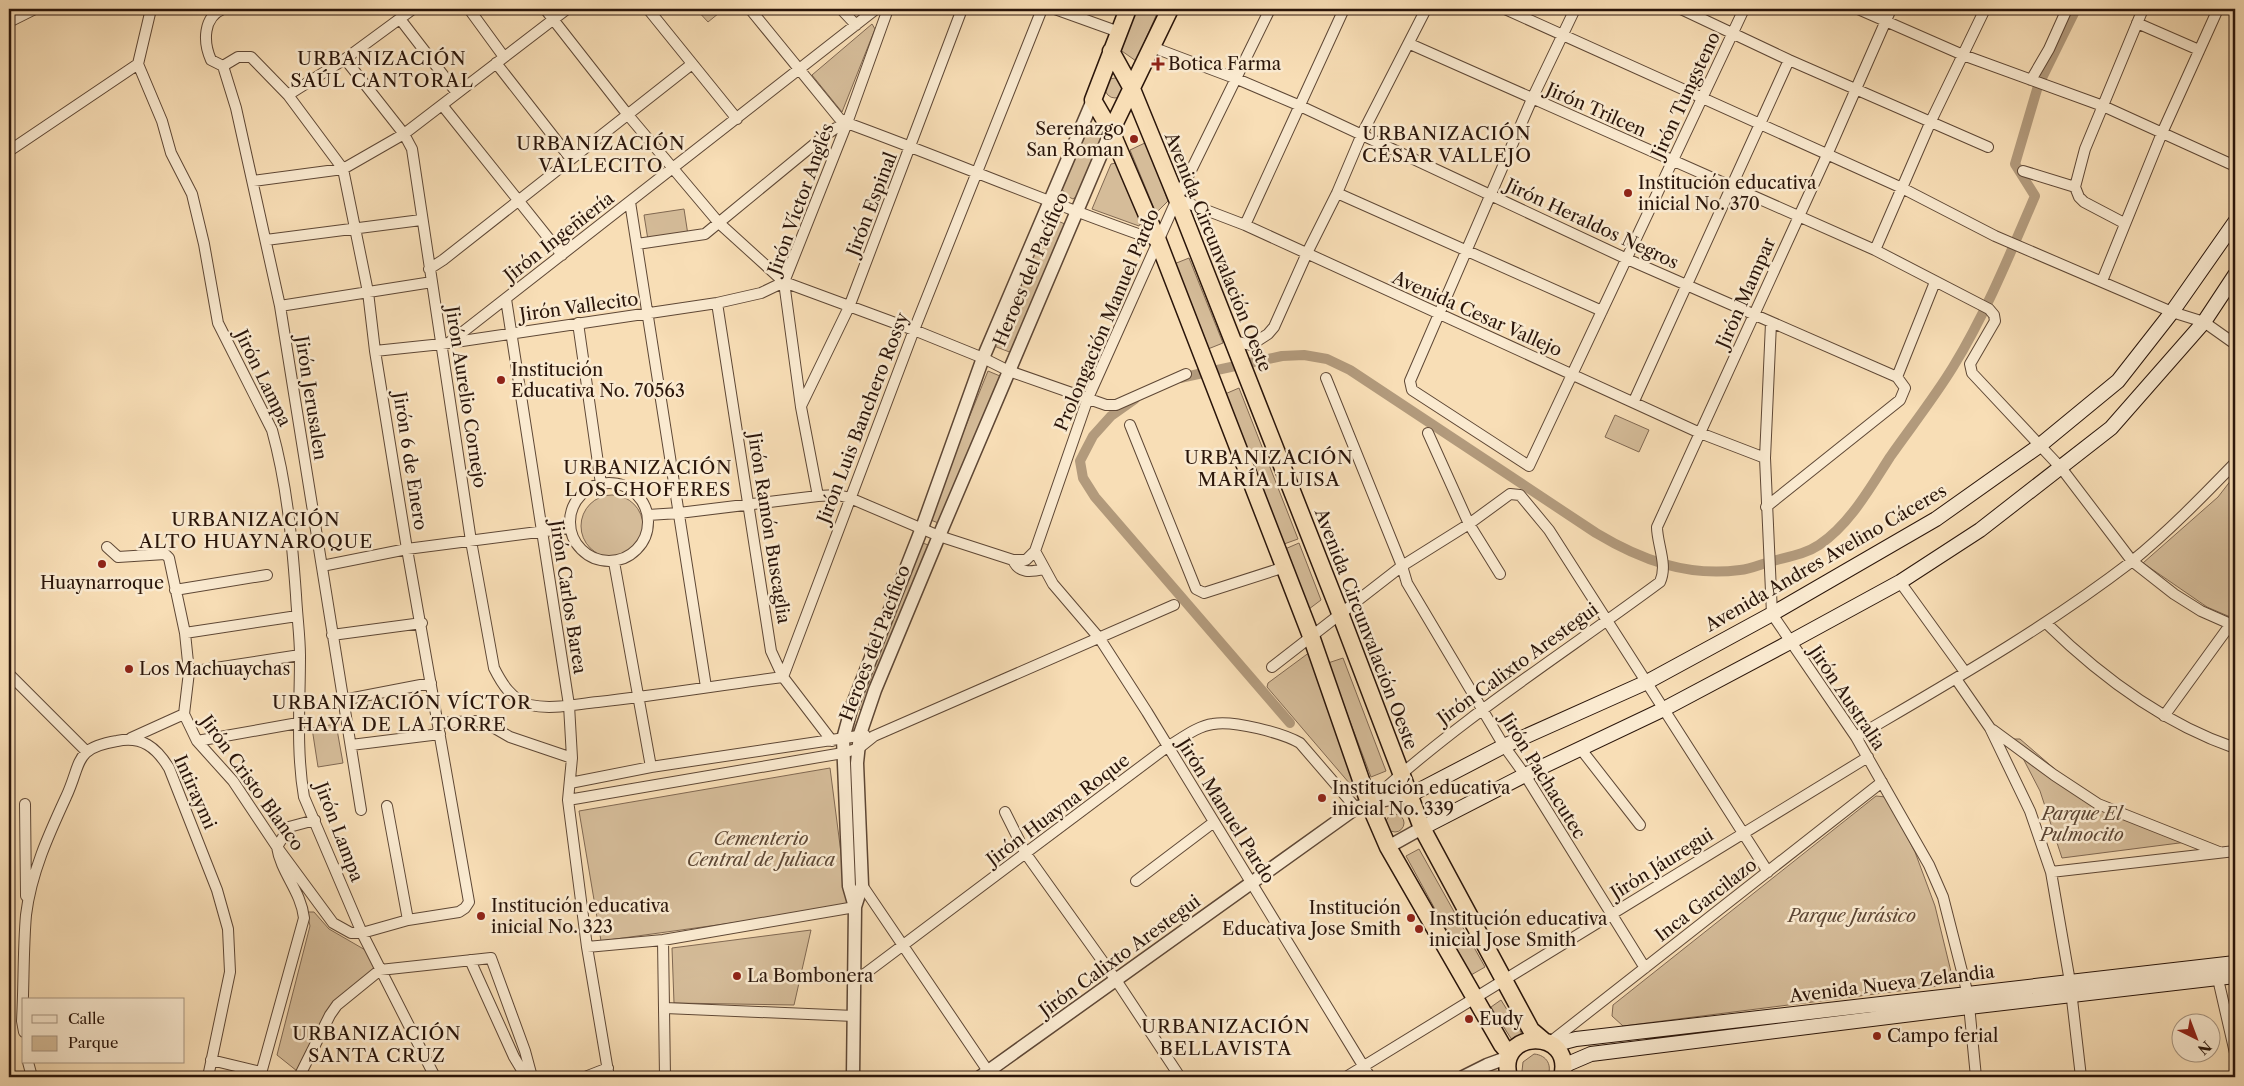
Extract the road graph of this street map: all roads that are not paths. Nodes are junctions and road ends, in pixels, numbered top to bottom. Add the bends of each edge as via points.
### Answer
1 (35, 9) edge
2 (151, 9) edge
3 (223, 9) edge
4 (413, 9) edge
5 (468, 9) edge
6 (545, 9) edge
7 (567, 9) edge
8 (648, 9) edge
9 (750, 9) edge
10 (841, 9) edge
11 (876, 9) edge
12 (888, 9) edge
13 (962, 9) edge
14 (1042, 9) edge
15 (1055, 9) edge
16 (1128, 9) edge
17 (1170, 9) edge
18 (1270, 9) edge
19 (1344, 9) edge
20 (1426, 9) edge
21 (1505, 9) edge
22 (1575, 9) edge
23 (1681, 9) edge
24 (1744, 9) edge
25 (1858, 9) edge
26 (1891, 9) edge
27 (1985, 9) edge
28 (2067, 9) edge
29 (2143, 9) edge
30 (2218, 9) edge
31 (400, 19) junction
32 (554, 19) junction
33 (1884, 21) junction
34 (9, 22) edge
35 (2137, 23) junction
36 (856, 25) junction
37 (1119, 32) junction
38 (1563, 34) junction
39 (1733, 34) junction
40 (1410, 44) junction
41 (1152, 47) junction
42 (2199, 50) junction
43 (1111, 51) junction
44 (1963, 55) junction
45 (346, 59) junction
46 (500, 60) junction
47 (1789, 60) junction
48 (138, 64) junction
49 (692, 64) junction
50 (223, 66) junction
51 (799, 70) junction
52 (1237, 79) junction
53 (2034, 81) junction
54 (1856, 88) junction
55 (1132, 89) junction
56 (457, 93) junction
57 (288, 95) junction
58 (1703, 97) junction
59 (1532, 99) junction
60 (1093, 100) junction
61 (1298, 105) junction
62 (442, 106) junction
63 (2103, 106) junction
64 (628, 115) junction
65 (737, 119) junction
66 (1931, 121) junction
67 (846, 124) junction
68 (1760, 124) junction
69 (1111, 131) junction
70 (2162, 133) junction
71 (404, 134) junction
72 (1362, 134) junction
73 (911, 147) junction
74 (1988, 147) dead end
75 (9, 151) edge
76 (1827, 155) junction
77 (572, 160) junction
78 (1673, 162) junction
79 (2235, 166) edge
80 (343, 168) junction
81 (673, 169) junction
82 (2024, 171) dead end
83 (977, 172) junction
84 (253, 181) junction
85 (2075, 187) junction
86 (1731, 188) junction
87 (1902, 188) junction
88 (1337, 193) junction
89 (1491, 195) junction
90 (1177, 199) junction
91 (519, 201) junction
92 (630, 202) junction
93 (1050, 202) junction
94 (1076, 213) junction
95 (1797, 217) junction
96 (421, 220) junction
97 (2235, 222) edge
98 (719, 223) junction
99 (2124, 223) junction
100 (1244, 225) junction
101 (357, 229) junction
102 (266, 240) junction
103 (1158, 241) junction
104 (637, 244) junction
105 (1467, 250) junction
106 (1875, 250) junction
107 (1306, 253) junction
108 (562, 255) junction
109 (1627, 259) junction
110 (429, 269) junction
111 (2235, 275) edge
112 (2102, 281) junction
113 (432, 282) junction
114 (784, 282) junction
115 (1935, 282) junction
116 (1687, 285) junction
117 (368, 292) junction
118 (506, 299) junction
119 (718, 303) junction
120 (280, 306) junction
121 (849, 307) junction
122 (1602, 311) junction
123 (2172, 312) junction
124 (648, 314) junction
125 (1754, 314) junction
126 (1438, 315) junction
127 (1770, 322) junction
128 (2204, 322) junction
129 (578, 323) junction
130 (914, 330) junction
131 (510, 333) junction
132 (446, 343) junction
133 (2235, 344) edge
134 (1234, 345) junction
135 (375, 351) junction
136 (983, 358) junction
137 (1010, 371) junction
138 (1186, 374) dead end
139 (1572, 375) junction
140 (1897, 377) junction
141 (1326, 378) dead end
142 (1088, 398) junction
143 (1634, 402) junction
144 (801, 407) junction
145 (1130, 425) dead end
146 (1428, 433) dead end
147 (1700, 433) junction
148 (2039, 446) junction
149 (1765, 458) junction
150 (2235, 463) edge
151 (2062, 469) junction
152 (601, 484) junction
153 (818, 496) junction
154 (850, 498) junction
155 (749, 505) junction
156 (1766, 507) junction
157 (679, 513) junction
158 (648, 515) junction
159 (1469, 524) junction
160 (569, 528) junction
161 (922, 528) junction
162 (541, 532) junction
163 (939, 536) junction
164 (471, 541) junction
165 (106, 547) dead end
166 (407, 548) junction
167 (1035, 551) junction
168 (1013, 560) junction
169 (2132, 561) junction
170 (614, 562) junction
171 (322, 566) junction
172 (1402, 566) junction
173 (1285, 567) junction
174 (1044, 569) junction
175 (1500, 574) dead end
176 (267, 575) dead end
177 (1662, 576) joint
178 (1900, 582) junction
179 (175, 590) junction
180 (1174, 605) dead end
181 (1340, 613) junction
182 (1772, 614) junction
183 (297, 616) junction
184 (1608, 620) junction
185 (422, 623) junction
186 (2046, 623) junction
187 (2232, 625) edge
188 (185, 633) junction
189 (332, 635) junction
190 (1311, 636) junction
191 (1100, 639) junction
192 (1790, 642) junction
193 (300, 654) junction
194 (1272, 666) dead end
195 (189, 672) junction
196 (9, 674) edge
197 (1961, 676) junction
198 (783, 677) junction
199 (1647, 682) junction
200 (431, 683) junction
201 (706, 687) junction
202 (638, 698) junction
203 (342, 700) junction
204 (569, 705) junction
205 (1664, 709) junction
206 (1483, 710) junction
207 (184, 714) junction
208 (2164, 716) junction
209 (298, 722) junction
210 (438, 723) junction
211 (1990, 728) junction
212 (440, 734) junction
213 (860, 734) junction
214 (874, 736) junction
215 (1856, 737) junction
216 (131, 738) junction
217 (837, 740) junction
218 (197, 741) junction
219 (350, 745) junction
220 (1504, 746) junction
221 (1167, 747) junction
222 (859, 748) junction
223 (1580, 748) junction
224 (2235, 748) edge
225 (86, 751) junction
226 (843, 753) junction
227 (1868, 757) junction
228 (572, 758) junction
229 (651, 767) junction
230 (1400, 773) junction
231 (1525, 775) junction
232 (570, 782) junction
233 (1882, 782) junction
234 (1410, 795) junction
235 (568, 800) junction
236 (26, 804) dead end
237 (387, 806) dead end
238 (1363, 806) junction
239 (361, 810) dead end
240 (1005, 812) dead end
241 (315, 820) junction
242 (1214, 822) junction
243 (1640, 825) dead end
244 (1422, 828) junction
245 (1743, 834) junction
246 (277, 847) junction
247 (1388, 847) junction
248 (2235, 851) edge
249 (2219, 852) junction
250 (1026, 854) junction
251 (1768, 872) junction
252 (2051, 872) junction
253 (1136, 880) dead end
254 (1252, 883) junction
255 (862, 885) junction
256 (855, 907) junction
257 (26, 914) junction
258 (1610, 915) junction
259 (408, 920) junction
260 (362, 933) junction
261 (663, 940) junction
262 (587, 947) junction
263 (904, 947) junction
264 (470, 960) junction
265 (2235, 963) edge
266 (1645, 968) junction
267 (380, 970) junction
268 (2235, 976) edge
269 (2218, 979) junction
270 (1116, 980) junction
271 (1505, 980) junction
272 (854, 982) junction
273 (2071, 988) junction
274 (23, 998) edge
275 (1476, 998) junction
276 (1968, 1001) junction
277 (666, 1008) junction
278 (1857, 1014) junction
279 (854, 1016) junction
280 (1549, 1043) junction
281 (2235, 1053) edge
282 (1509, 1056) junction
283 (211, 1060) junction
284 (29, 1064) edge
285 (1364, 1066) junction
286 (609, 1073) edge
287 (1563, 1074) edge
288 (261, 1075) edge
289 (986, 1075) edge
290 (32, 1077) edge
291 (208, 1077) edge
292 (299, 1077) edge
293 (435, 1077) edge
294 (526, 1077) edge
295 (532, 1077) edge
296 (585, 1077) edge
297 (665, 1077) edge
298 (853, 1077) edge
299 (1180, 1077) edge
300 (1346, 1077) edge
301 (1370, 1077) edge
302 (1463, 1077) edge
303 (1508, 1077) edge
304 (1976, 1077) edge
305 (2081, 1077) edge

1 - 34 street
2 - 48 street
3 - 50 street, Jirón Jerusalen via 210,17 206,36 211,60
4 - 31 street
5 - 46 street
6 - 32 street
7 - 32 street
8 - 49 street
9 - 51 street
10 - 36 street
11 - 36 street, Jirón Ingeñiería
12 - 67 street, Jirón Víctor Anglés
13 - 73 street, Jirón Espinal
14 - 83 street, Jirón Luis Banchero Rossy
15 - 37 street
16 - 37 highway
17 - 41 highway, Heroes del Pacífico
18 - 52 street, Prolongación Manuel Pardo
19 - 61 street
20 - 40 street
21 - 38 street
22 - 38 street
23 - 39 street
24 - 39 street, Jirón Tungsteno
25 - 33 street
26 - 33 street, Jirón Mampar
27 - 44 street
28 - 53 street
29 - 35 street
30 - 42 street
31 - 45 street
31 - 56 street
32 - 46 street
32 - 64 street
33 - 44 street
33 - 54 street, Jirón Mampar
35 - 42 street
35 - 63 street
36 - 51 street, Jirón Ingeñiería
37 - 43 highway
38 - 58 street
38 - 59 street
39 - 47 street
39 - 58 street, Jirón Tungsteno
40 - 59 street, Jirón Trilcen
40 - 72 street
41 - 52 street, Jirón Heraldos Negros
41 - 55 highway, Heroes del Pacífico
42 - 70 street
43 - 55 highway, Avenida Circunvalación Oeste
43 - 60 highway
44 - 53 street
44 - 66 street
45 - 57 street
45 - 71 street, Jirón Aurelio Cornejo
46 - 56 street
46 - 77 street
47 - 54 street
47 - 68 street
48 - 75 street
48 - 183 street, Jirón Lampa via 162,121 171,153 192,194 223,337 272,430 291,528
49 - 64 street
49 - 65 street
50 - 57 street, Jirón 6 de Enero via 238,57 251,57
50 - 84 street, Jirón Jerusalen
51 - 65 street, Jirón Ingeñiería
51 - 67 street
52 - 61 street, Jirón Heraldos Negros
52 - 90 street, Prolongación Manuel Pardo
53 - 63 street
54 - 66 street
54 - 76 street, Jirón Mampar
55 - 69 highway, Heroes del Pacífico
55 - 90 highway, Avenida Circunvalación Oeste
56 - 62 street
57 - 80 street, Jirón 6 de Enero
58 - 68 street
58 - 78 street, Jirón Tungsteno
59 - 78 street, Jirón Trilcen
59 - 89 street
60 - 69 highway
60 - 93 street, Heroes del Pacífico
61 - 72 street, Jirón Heraldos Negros
61 - 100 street
62 - 71 street
62 - 91 street
63 - 70 street
63 - 85 street via 2085,149
64 - 77 street
64 - 81 street
65 - 81 street, Jirón Ingeñiería
66 - 74 street
66 - 87 street
67 - 73 street
67 - 98 street via 822,137
67 - 114 street, Jirón Víctor Anglés
68 - 76 street
68 - 86 street
69 - 94 street, Heroes del Pacífico
69 - 103 highway
70 - 79 street
70 - 99 street
71 - 80 street
71 - 96 street, Jirón Aurelio Cornejo via 412,149
72 - 88 street
72 - 89 street, Jirón Heraldos Negros
73 - 83 street
73 - 121 street, Jirón Espinal
76 - 87 street
76 - 95 street, Jirón Mampar
77 - 91 street
78 - 86 street, Jirón Trilcen
78 - 109 street, Jirón Tungsteno
80 - 84 street
80 - 101 street, Jirón 6 de Enero
81 - 92 street, Jirón Ingeñiería
81 - 98 street
82 - 85 street
83 - 93 street
83 - 130 street, Jirón Luis Banchero Rossy
84 - 102 street, Jirón Jerusalen
85 - 99 street via 2084,202
86 - 95 street, Jirón Trilcen
86 - 116 street
87 - 106 street
87 - 112 street via 1995,236
88 - 105 street
88 - 107 street
89 - 105 street
89 - 109 street, Jirón Heraldos Negros
90 - 100 street, Avenida Cesar Vallejo
90 - 103 street, Prolongación Manuel Pardo
90 - 134 highway, Avenida Circunvalación Oeste
91 - 108 street
91 - 110 street
92 - 104 street
92 - 108 street, Jirón Ingeñiería
93 - 94 street
93 - 136 street, Heroes del Pacífico
94 - 103 street
94 - 137 street, Heroes del Pacífico
95 - 106 street, Jirón Trilcen
95 - 125 street, Jirón Mampar
96 - 101 street
96 - 110 street, Jirón Aurelio Cornejo
97 - 123 main road, Avenida Andres Avelino Cáceres
98 - 104 street via 699,235
98 - 114 street
99 - 112 street
100 - 107 street, Avenida Cesar Vallejo
101 - 102 street
101 - 117 street, Jirón 6 de Enero
102 - 120 street, Jirón Jerusalen
103 - 142 street, Prolongación Manuel Pardo
103 - 173 highway
104 - 124 street
105 - 122 street
105 - 126 street
106 - 115 street, Jirón Trilcen
107 - 126 street, Avenida Cesar Vallejo
107 - 134 street via 1274,327 1250,345
108 - 118 street, Jirón Ingeñiería
109 - 116 street, Jirón Heraldos Negros
109 - 122 street, Jirón Tungsteno
110 - 113 street, Jirón Aurelio Cornejo
111 - 128 main road
112 - 123 street
113 - 117 street
113 - 132 street, Jirón Aurelio Cornejo
114 - 119 street, Jirón Vallecito via 761,293
114 - 121 street
114 - 144 street, Jirón Víctor Anglés
115 - 140 street
115 - 148 street, Jirón Trilcen via 1989,309 1994,315 1994,326 1970,369
116 - 125 street, Jirón Heraldos Negros
116 - 143 street
117 - 120 street
117 - 135 street, Jirón 6 de Enero
118 - 131 street, Jirón Carlos Barea
118 - 132 street, Jirón Ingeñiería
119 - 124 street, Jirón Vallecito
119 - 155 street, Jirón Ramón Buscaglia
120 - 171 street, Jirón Jerusalen
121 - 130 street
121 - 144 street, Jirón Espinal
122 - 139 street, Jirón Tungsteno
123 - 128 street
123 - 148 main road, Avenida Andres Avelino Cáceres via 2118,381
124 - 129 street, Jirón Vallecito
124 - 157 street
125 - 127 street, Jirón Heraldos Negros
125 - 147 street, Jirón Mampar
126 - 139 street, Avenida Cesar Vallejo
126 - 139 street, Jirón Tungsteno via 1410,381 1412,390 1529,466
127 - 140 street, Jirón Heraldos Negros
127 - 149 street, Jirón Australia
128 - 133 street
128 - 151 main road via 2111,428
129 - 131 street, Jirón Vallecito
129 - 152 street
130 - 136 street
130 - 154 street, Jirón Luis Banchero Rossy
131 - 132 street, Jirón Vallecito
131 - 162 street, Jirón Carlos Barea
132 - 135 street, Jirón Vallecito
132 - 164 street, Jirón Aurelio Cornejo
134 - 181 highway, Avenida Circunvalación Oeste
135 - 166 street, Jirón 6 de Enero
136 - 137 street
136 - 161 street, Heroes del Pacífico
137 - 142 street
137 - 163 street, Heroes del Pacífico
138 - 142 street via 1116,406
139 - 143 street, Avenida Cesar Vallejo
140 - 156 street via 1905,388 1900,400
141 - 172 street, Jirón Pachacutec
142 - 167 street, Prolongación Manuel Pardo
143 - 147 street, Avenida Cesar Vallejo
144 - 153 street, Jirón Víctor Anglés
145 - 173 street via 1199,592
146 - 159 street
147 - 149 street, Avenida Cesar Vallejo
147 - 177 street, Jirón Mampar via 1657,527 1662,551
148 - 151 street
148 - 182 main road, Avenida Andres Avelino Cáceres via 1936,520
149 - 156 street, Jirón Australia
150 - 169 street
151 - 169 street
151 - 178 main road via 1980,530
152 - 158 street via 617,484 631,490 642,500
152 - 160 street via 587,489 576,500 570,513
153 - 154 street
153 - 155 street
154 - 161 street
154 - 198 street, Jirón Luis Banchero Rossy
155 - 157 street
155 - 198 street, Jirón Ramón Buscaglia via 771,651
156 - 182 street, Jirón Australia
157 - 158 street
157 - 201 street
158 - 170 street via 648,528 640,545 626,558
159 - 172 street
159 - 175 street
159 - 184 street via 1510,494 1520,495 1549,530
160 - 162 street
160 - 170 street via 574,543 585,554 598,561
161 - 163 street
161 - 217 street, Heroes del Pacífico
162 - 164 street
162 - 204 street, Jirón Carlos Barea
163 - 168 street
163 - 213 street, Heroes del Pacífico
164 - 166 street
164 - 204 street, Jirón Aurelio Cornejo via 494,668 503,686 528,704 547,708
165 - 179 street, Jirón Cristo Blanco via 118,557 165,554 169,558
166 - 171 street
166 - 185 street, Jirón 6 de Enero
167 - 168 street via 1026,560
167 - 174 street
168 - 174 street via 1023,570
169 - 186 street
169 - 187 street via 2174,594
170 - 202 street
171 - 189 street, Jirón Jerusalen
172 - 181 street
172 - 206 street, Jirón Pachacutec via 1407,583
173 - 190 highway
174 - 191 street
176 - 179 street
177 - 184 street, Jirón Calixto Arestegui via 1660,582
178 - 192 main road
178 - 197 street
179 - 188 street, Jirón Cristo Blanco
180 - 191 street
181 - 190 street
181 - 230 highway, Avenida Circunvalación Oeste
182 - 192 street, Jirón Australia
182 - 199 main road, Avenida Andres Avelino Cáceres
183 - 188 street
183 - 193 street, Jirón Lampa
184 - 199 street
184 - 206 street, Jirón Calixto Arestegui
185 - 189 street
185 - 200 street, Jirón 6 de Enero
186 - 197 street
186 - 208 street via 2082,658
187 - 208 street
188 - 195 street, Jirón Cristo Blanco
189 - 203 street, Jirón Jerusalen
190 - 194 street
190 - 238 highway
191 - 214 street
191 - 221 street, Jirón Manuel Pardo
192 - 205 main road
192 - 215 street, Jirón Australia
193 - 195 street
193 - 209 street, Jirón Lampa
195 - 207 street, Jirón Cristo Blanco
196 - 225 street
197 - 211 street
197 - 215 street
198 - 201 street, Jirón Aurelio Cornejo
198 - 217 street, Jirón Ramón Buscaglia
199 - 205 street
199 - 220 main road, Avenida Andres Avelino Cáceres
200 - 203 street
200 - 210 street, Jirón 6 de Enero
201 - 202 street, Jirón Aurelio Cornejo
202 - 204 street, Jirón Aurelio Cornejo
202 - 229 street
203 - 219 street, Jirón Jerusalen
204 - 228 street, Jirón Carlos Barea
205 - 223 main road
205 - 245 street
206 - 220 street, Jirón Pachacutec
206 - 230 street, Jirón Calixto Arestegui
207 - 216 street
207 - 218 street, Jirón Cristo Blanco
208 - 224 street
209 - 218 street
209 - 241 street, Jirón Lampa via 304,797
210 - 212 street, Jirón 6 de Enero
210 - 228 street via 484,722 510,737
211 - 249 street via 2098,804
211 - 252 street via 2030,811
212 - 219 street
212 - 259 street, Jirón 6 de Enero via 469,902 459,912
213 - 214 street
213 - 217 street
213 - 222 street, Heroes del Pacífico
214 - 222 street
215 - 227 street, Jirón Australia
216 - 225 street via 93,746
216 - 283 street, Intiraymi via 150,746 162,756 169,768 217,890 228,929 230,972
217 - 226 street, Heroes del Pacífico
217 - 229 street
218 - 246 street, Jirón Cristo Blanco via 232,781
219 - 239 street, Jirón Jerusalen
220 - 231 street, Jirón Pachacutec
220 - 234 main road, Avenida Andres Avelino Cáceres
221 - 238 street, Jirón Huayna Roque via 1213,724 1251,727 1292,738
221 - 242 street, Jirón Manuel Pardo
221 - 250 street, Jirón Huayna Roque
222 - 226 street
222 - 255 street, Heroes del Pacífico
223 - 231 main road
223 - 243 street
225 - 257 street via 78,763 39,860
226 - 235 street
226 - 256 street, Heroes del Pacífico via 848,886
227 - 233 street, Jirón Australia
227 - 245 street, Jirón Jáuregui
228 - 232 street, Jirón Carlos Barea
229 - 232 street
230 - 234 highway, Avenida Circunvalación Oeste
230 - 238 street, Jirón Calixto Arestegui
231 - 244 main road
231 - 258 street, Jirón Pachacutec
232 - 235 street, Jirón Carlos Barea
233 - 251 street, Inca Garcilazo
233 - 276 street, Jirón Australia via 1930,865 1943,897
234 - 238 street
234 - 244 highway, Avenida Circunvalación Oeste
235 - 262 street, Jirón Carlos Barea
236 - 257 street
237 - 259 street
238 - 247 highway
238 - 254 street, Jirón Calixto Arestegui
240 - 250 street
241 - 246 street via 293,824 285,831
241 - 260 street, Jirón Lampa
242 - 253 street
242 - 254 street, Jirón Manuel Pardo
244 - 247 street
244 - 271 highway, Avenida Circunvalación Oeste
245 - 251 street
245 - 258 street, Jirón Jáuregui
246 - 260 street, Jirón Cristo Blanco via 333,923 351,933
246 - 288 street via 298,894 304,918
247 - 275 highway
248 - 249 street
249 - 252 street
250 - 263 street, Jirón Huayna Roque
250 - 270 street
251 - 266 street, Inca Garcilazo
252 - 273 street
254 - 270 street, Jirón Calixto Arestegui
254 - 285 street, Jirón Manuel Pardo
255 - 256 street, Heroes del Pacífico
255 - 263 street
256 - 261 street
256 - 272 street
257 - 274 street
258 - 266 street, Jirón Pachacutec
258 - 271 street, Jirón Jáuregui
259 - 260 street
260 - 267 street, Jirón Lampa
261 - 262 street
261 - 277 street
262 - 286 street, Jirón Carlos Barea
263 - 272 street, Jirón Huayna Roque
263 - 289 street
264 - 267 street
264 - 294 street
264 - 295 street via 491,958
265 - 273 main road, Avenida Nueva Zelandia
266 - 280 street, Inca Garcilazo
267 - 292 street via 333,1010
267 - 293 street, Jirón Lampa
268 - 269 main road, Avenida Nueva Zelandia
269 - 273 main road, Avenida Nueva Zelandia
269 - 281 street
270 - 289 street, Jirón Calixto Arestegui
270 - 299 street
271 - 275 street, Jirón Jáuregui
271 - 280 highway, Avenida Circunvalación Oeste via 1531,1030
272 - 279 street
273 - 276 main road, Avenida Nueva Zelandia
273 - 305 street
275 - 282 highway
275 - 285 street, Jirón Jáuregui
276 - 278 main road, Avenida Nueva Zelandia
276 - 304 street, Jirón Australia
277 - 279 street
277 - 297 street
278 - 280 main road, Avenida Nueva Zelandia
278 - 287 main road, Avenida Nueva Zelandia via 1591,1054
279 - 298 street
280 - 282 highway via 1526,1041
280 - 287 highway, Avenida Circunvalación Oeste via 1559,1052
282 - 302 street
282 - 303 highway
283 - 288 street
283 - 291 street, Intiraymi
284 - 290 street
285 - 300 street, Jirón Jáuregui
285 - 301 street, Jirón Manuel Pardo
286 - 296 street

